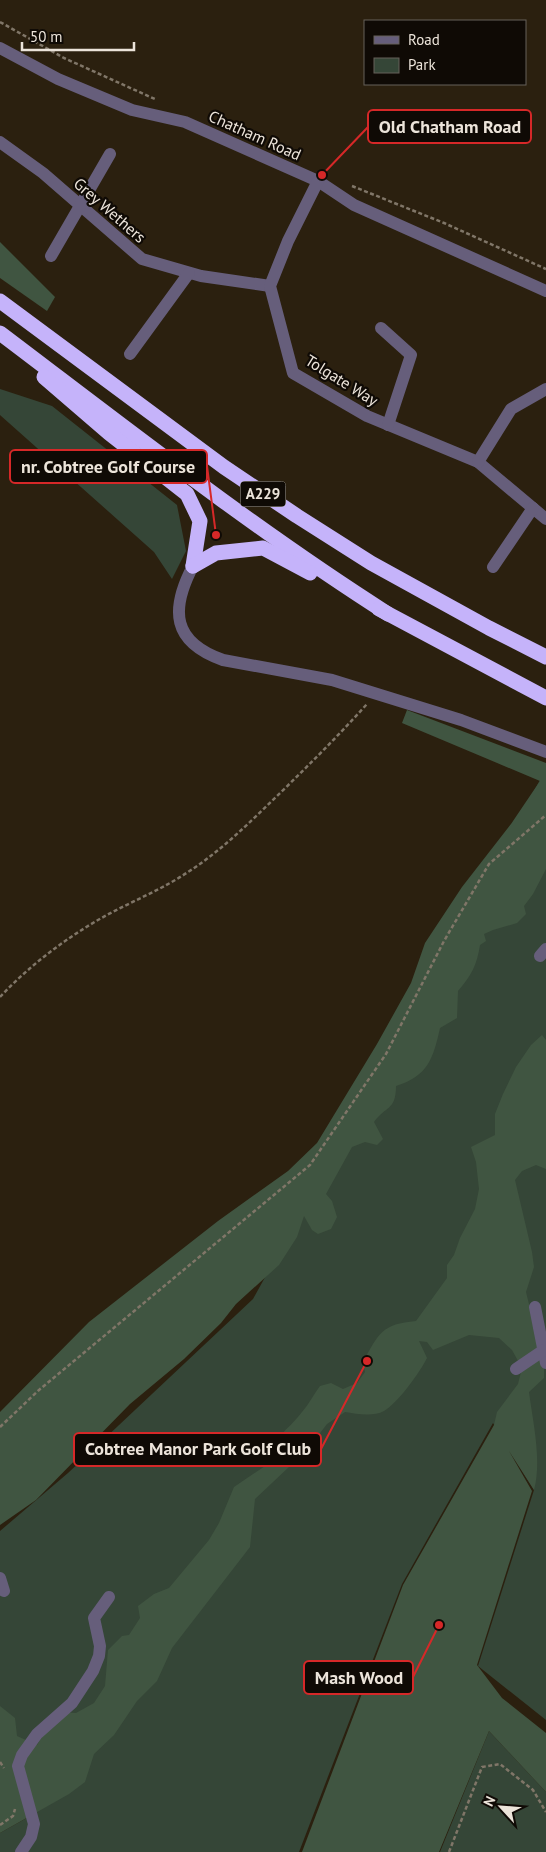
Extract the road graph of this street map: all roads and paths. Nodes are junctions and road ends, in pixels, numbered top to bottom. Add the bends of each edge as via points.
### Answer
1 (0, 22) edge
2 (0, 48) edge
3 (144, 94) dead end
4 (0, 142) edge
5 (110, 154) dead end
6 (318, 181) junction
7 (360, 190) dead end
8 (80, 205) junction
9 (51, 256) dead end
10 (546, 269) edge
11 (189, 273) junction
12 (270, 286) junction
13 (546, 291) edge
14 (0, 301) edge
15 (381, 328) dead end
16 (0, 334) edge
17 (130, 354) dead end
18 (546, 389) edge
19 (388, 425) junction
20 (478, 462) junction
21 (534, 508) junction
22 (546, 519) edge
23 (193, 566) junction
24 (493, 567) dead end
25 (388, 614) junction
26 (546, 657) edge
27 (376, 694) junction
28 (546, 698) edge
29 (546, 752) edge
30 (546, 815) edge
31 (0, 997) edge
32 (535, 1307) dead end
33 (545, 1357) edge
34 (516, 1369) dead end
35 (0, 1427) edge
36 (0, 1578) edge
37 (4, 1591) dead end
38 (109, 1598) dead end
39 (546, 1812) edge
40 (21, 1852) edge
41 (449, 1852) edge

1 - 3 path via 64,58
2 - 6 street, Chatham Road via 35,68 104,99 132,110 185,122
4 - 8 street, Grey Wethers via 43,172
5 - 8 street
6 - 12 street
6 - 13 street, Chatham Road via 354,206
7 - 10 path
8 - 9 street
8 - 11 street, Grey Wethers via 142,259
11 - 12 street, Grey Wethers
11 - 17 street
12 - 19 street, Tolgate Way via 294,373 366,416
14 - 26 highway, A229 via 224,468 297,516 371,563
15 - 19 street via 411,354
16 - 23 highway via 50,383 187,494 200,521
16 - 25 highway, A229 via 182,472 328,576
18 - 20 street via 511,409
19 - 20 street, Tolgate Way
20 - 21 street, Tolgate Way
21 - 22 street, Tolgate Way
21 - 24 street
23 - 25 highway via 216,553 262,548
23 - 27 street via 179,600 178,615 188,637 198,648 223,660 332,680
25 - 28 highway, A229
27 - 29 street via 462,720
27 - 31 path via 333,742 219,850 188,873 70,937
30 - 35 path via 490,864 444,941 386,1054 310,1165 39,1390
32 - 33 street
33 - 34 street
36 - 37 street
38 - 40 street via 94,1618 100,1646 86,1683 72,1703 37,1734 18,1766 34,1824 31,1837
39 - 41 path via 533,1790 500,1764 482,1767

